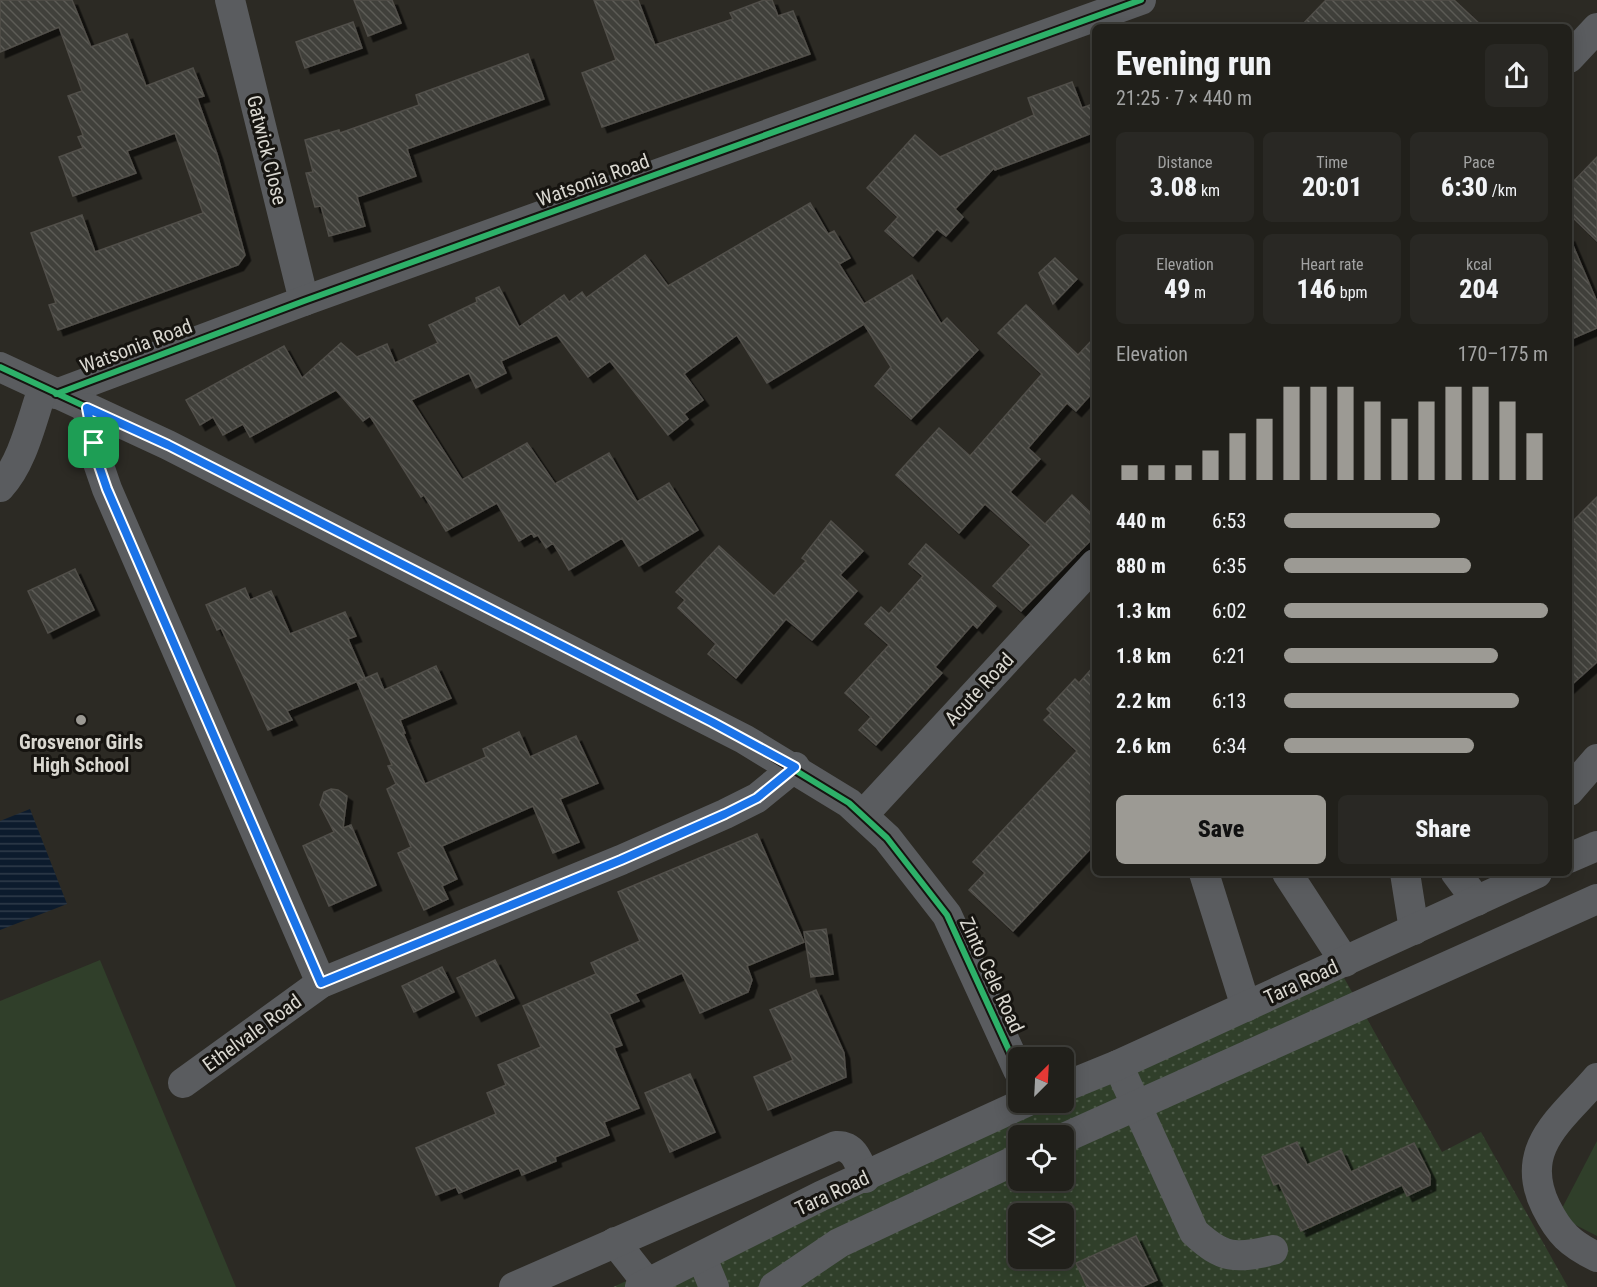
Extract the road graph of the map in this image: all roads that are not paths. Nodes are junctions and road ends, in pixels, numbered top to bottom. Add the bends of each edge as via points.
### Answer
1 (230, 0) edge
2 (1141, 0) edge
3 (1597, 28) edge
4 (1572, 54) edge
5 (304, 301) junction
6 (0, 367) edge
7 (50, 391) junction
8 (87, 408) junction
9 (0, 487) edge
10 (1092, 567) edge
11 (1597, 759) edge
12 (795, 767) junction
13 (1572, 788) edge
14 (863, 815) junction
15 (1597, 846) edge
16 (1572, 857) edge
17 (1205, 876) edge
18 (1289, 876) edge
19 (1406, 876) edge
20 (1458, 876) edge
21 (1531, 876) edge
22 (1597, 899) edge
23 (1477, 901) junction
24 (1414, 930) junction
25 (1345, 962) junction
26 (321, 983) junction
27 (1246, 1007) junction
28 (1008, 1048) edge
29 (1118, 1065) junction
30 (1597, 1078) edge
31 (183, 1083) dead end
32 (1074, 1083) edge
33 (1135, 1105) junction
34 (1008, 1110) edge
35 (1074, 1133) edge
36 (1008, 1164) edge
37 (865, 1178) junction
38 (615, 1242) junction
39 (1273, 1250) dead end
40 (1597, 1257) edge
41 (702, 1258) junction
42 (645, 1286) edge
43 (514, 1287) edge
44 (714, 1287) edge
45 (774, 1287) edge

1 - 5 street, Gatwick Close
2 - 5 street, Watsonia Road
3 - 4 street
5 - 7 street, Watsonia Road
6 - 7 street, Zinto Cele Road
7 - 8 street, Zinto Cele Road
7 - 9 street
8 - 12 street, Zinto Cele Road via 179,451
8 - 26 street, Ethelvale Road via 107,489
10 - 14 street, Acute Road
11 - 13 street
12 - 14 street, Zinto Cele Road
12 - 26 street, Ethelvale Road via 757,798 725,814
14 - 28 street, Zinto Cele Road via 887,838 947,915
15 - 16 street
17 - 27 street
18 - 25 street
19 - 24 street
20 - 23 street
21 - 23 street, Tara Road
22 - 33 street
23 - 24 street, Tara Road
24 - 25 street, Tara Road
25 - 27 street, Tara Road
26 - 31 street, Ethelvale Road
27 - 29 street, Tara Road
29 - 32 street, Tara Road
29 - 33 street
30 - 40 street via 1553,1126 1539,1150 1535,1177 1558,1231
33 - 35 street
33 - 39 street via 1194,1232 1212,1249 1231,1256
34 - 37 street, Tara Road
36 - 45 street via 839,1243
37 - 38 street via 854,1152 836,1146
37 - 41 street, Tara Road via 820,1196
38 - 42 street
38 - 43 street
41 - 42 street, Tara Road
41 - 44 street

